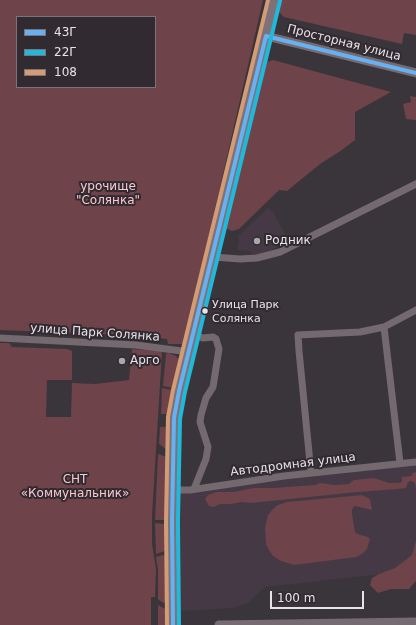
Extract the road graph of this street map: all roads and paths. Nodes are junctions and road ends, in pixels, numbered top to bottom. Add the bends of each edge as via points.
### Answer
1 (274, 0) edge
2 (266, 36) junction
3 (416, 73) edge
4 (415, 184) edge
5 (213, 254) junction
6 (416, 310) edge
7 (384, 327) junction
8 (194, 335) junction
9 (0, 338) edge
10 (189, 352) junction
11 (416, 462) edge
12 (400, 463) junction
13 (311, 473) junction
14 (194, 489) junction
15 (172, 490) junction
16 (416, 622) edge
17 (173, 625) edge
18 (220, 625) edge

1 - 2 main road
2 - 3 main road, Просторная улица
2 - 5 main road
4 - 5 street via 280,252 240,259
5 - 8 main road
6 - 7 street
7 - 12 street
7 - 13 street via 360,332 298,335
8 - 10 main road
8 - 14 street via 202,338 213,337 219,349 213,387 206,398 200,422 208,447 206,459
9 - 10 street, улица Парк Солянка via 136,345
10 - 15 main road via 174,418
11 - 12 street, Автодромная улица
12 - 13 street, Автодромная улица
13 - 14 street, Автодромная улица
14 - 15 street, Автодромная улица
15 - 17 main road
16 - 18 main road

